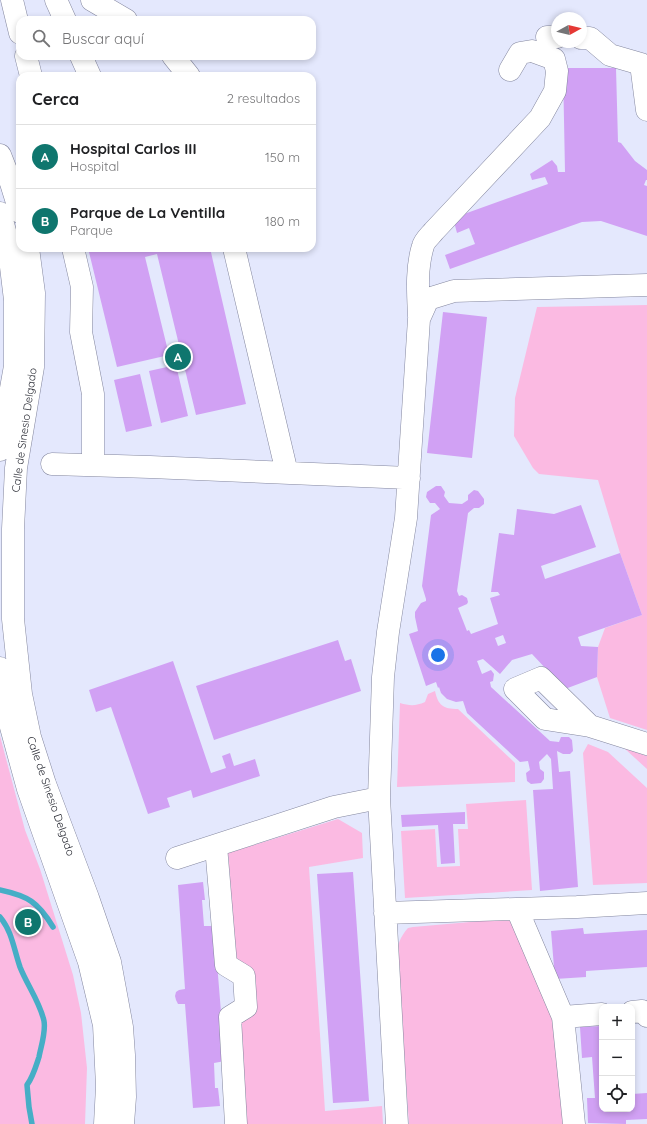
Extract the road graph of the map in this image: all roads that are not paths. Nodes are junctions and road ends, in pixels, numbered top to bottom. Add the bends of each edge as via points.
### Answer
1 (12, 0) edge
2 (56, 0) edge
3 (92, 0) edge
4 (16, 16) edge
5 (63, 16) edge
6 (119, 16) edge
7 (587, 38) edge
8 (27, 60) edge
9 (83, 60) edge
10 (176, 60) edge
11 (510, 70) dead end
12 (30, 72) edge
13 (88, 72) edge
14 (186, 72) edge
15 (647, 110) edge
16 (0, 155) edge
17 (16, 199) edge
18 (0, 213) edge
19 (29, 252) edge
20 (74, 252) edge
21 (235, 252) edge
22 (647, 285) edge
23 (419, 319) junction
24 (0, 450) edge
25 (52, 464) dead end
26 (93, 465) junction
27 (287, 473) junction
28 (409, 478) junction
29 (0, 668) edge
30 (590, 726) dead end
31 (647, 744) edge
32 (379, 798) junction
33 (216, 846) junction
34 (177, 858) dead end
35 (647, 903) edge
36 (517, 909) junction
37 (386, 913) junction
38 (635, 1012) edge
39 (599, 1014) edge
40 (647, 1016) edge
41 (563, 1017) junction
42 (105, 1124) edge
43 (123, 1124) edge
44 (236, 1124) edge
45 (397, 1124) edge
46 (574, 1124) edge

1 - 4 main road
2 - 5 main road
3 - 6 main road
7 - 15 main road via 610,54 641,64
8 - 12 main road
9 - 13 main road
10 - 14 main road
11 - 23 main road via 520,53 532,51 554,59 557,71 554,91 540,118 423,245 418,292
16 - 17 main road
18 - 24 main road, Calle de Sinesio Delgado via 8,242 15,300 15,366
19 - 43 main road, Calle de Sinesio Delgado via 34,293 33,368 16,468 13,529 13,618 21,694 30,737 45,784 110,962 122,1027
20 - 26 main road via 82,287 81,332 93,394
21 - 27 main road
22 - 23 main road via 454,291 428,299
23 - 28 main road
25 - 26 main road
26 - 27 main road
27 - 28 main road
28 - 32 main road via 406,518 384,670
29 - 42 main road, Calle de Sinesio Delgado via 3,698 28,789 89,962 104,1025 107,1086
30 - 31 main road
32 - 33 main road via 334,807
32 - 37 main road
33 - 34 main road
33 - 44 main road via 226,965 244,976 246,1007 230,1017
35 - 36 main road
36 - 37 main road
36 - 41 main road
37 - 45 main road
38 - 40 main road via 642,1011
39 - 41 main road
41 - 46 main road

